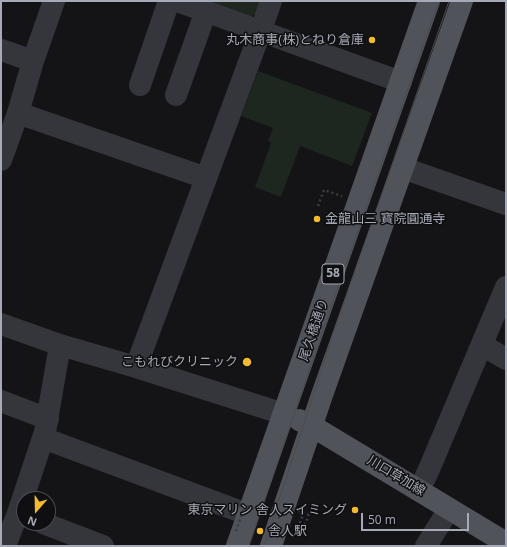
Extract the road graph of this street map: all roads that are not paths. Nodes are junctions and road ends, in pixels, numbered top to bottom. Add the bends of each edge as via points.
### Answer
1 (54, 1) edge
2 (169, 1) edge
3 (177, 1) edge
4 (271, 1) edge
5 (429, 1) edge
6 (462, 1) edge
7 (206, 11) junction
8 (261, 30) junction
9 (1, 50) edge
10 (33, 61) junction
11 (401, 82) junction
12 (140, 85) dead end
13 (176, 95) dead end
14 (18, 113) junction
15 (1, 160) edge
16 (403, 168) junction
17 (206, 178) junction
18 (506, 204) edge
19 (506, 287) edge
20 (1, 324) edge
21 (60, 345) junction
22 (482, 345) junction
23 (506, 360) edge
24 (136, 367) junction
25 (1, 401) edge
26 (284, 414) junction
27 (312, 426) junction
28 (45, 428) junction
29 (418, 490) junction
30 (449, 509) junction
31 (14, 512) edge
32 (241, 524) edge
33 (56, 528) edge
34 (506, 543) edge
35 (5, 546) edge
36 (103, 546) edge
37 (271, 546) edge
38 (426, 546) edge

1 - 10 street
2 - 12 street
3 - 7 street
4 - 8 street
5 - 11 main road, 尾久橋通り / 58
6 - 16 main road, 58
7 - 8 street
7 - 13 street
8 - 11 street
8 - 17 street
9 - 10 street
10 - 14 street
11 - 26 main road, 尾久橋通り / 58
14 - 15 street
14 - 17 street
16 - 18 street
16 - 27 main road, 58
17 - 24 street
19 - 22 street
20 - 21 street
21 - 24 street
21 - 28 street
22 - 23 street
22 - 29 street via 426,478
24 - 26 street
25 - 28 street
26 - 27 main road, 川口草加線
26 - 32 main road, 尾久橋通り / 58
27 - 29 main road, 川口草加線
27 - 37 main road, 58
28 - 31 street
28 - 32 street
29 - 30 main road, 川口草加線
30 - 34 main road, 川口草加線
30 - 38 street
31 - 35 street
33 - 36 street

